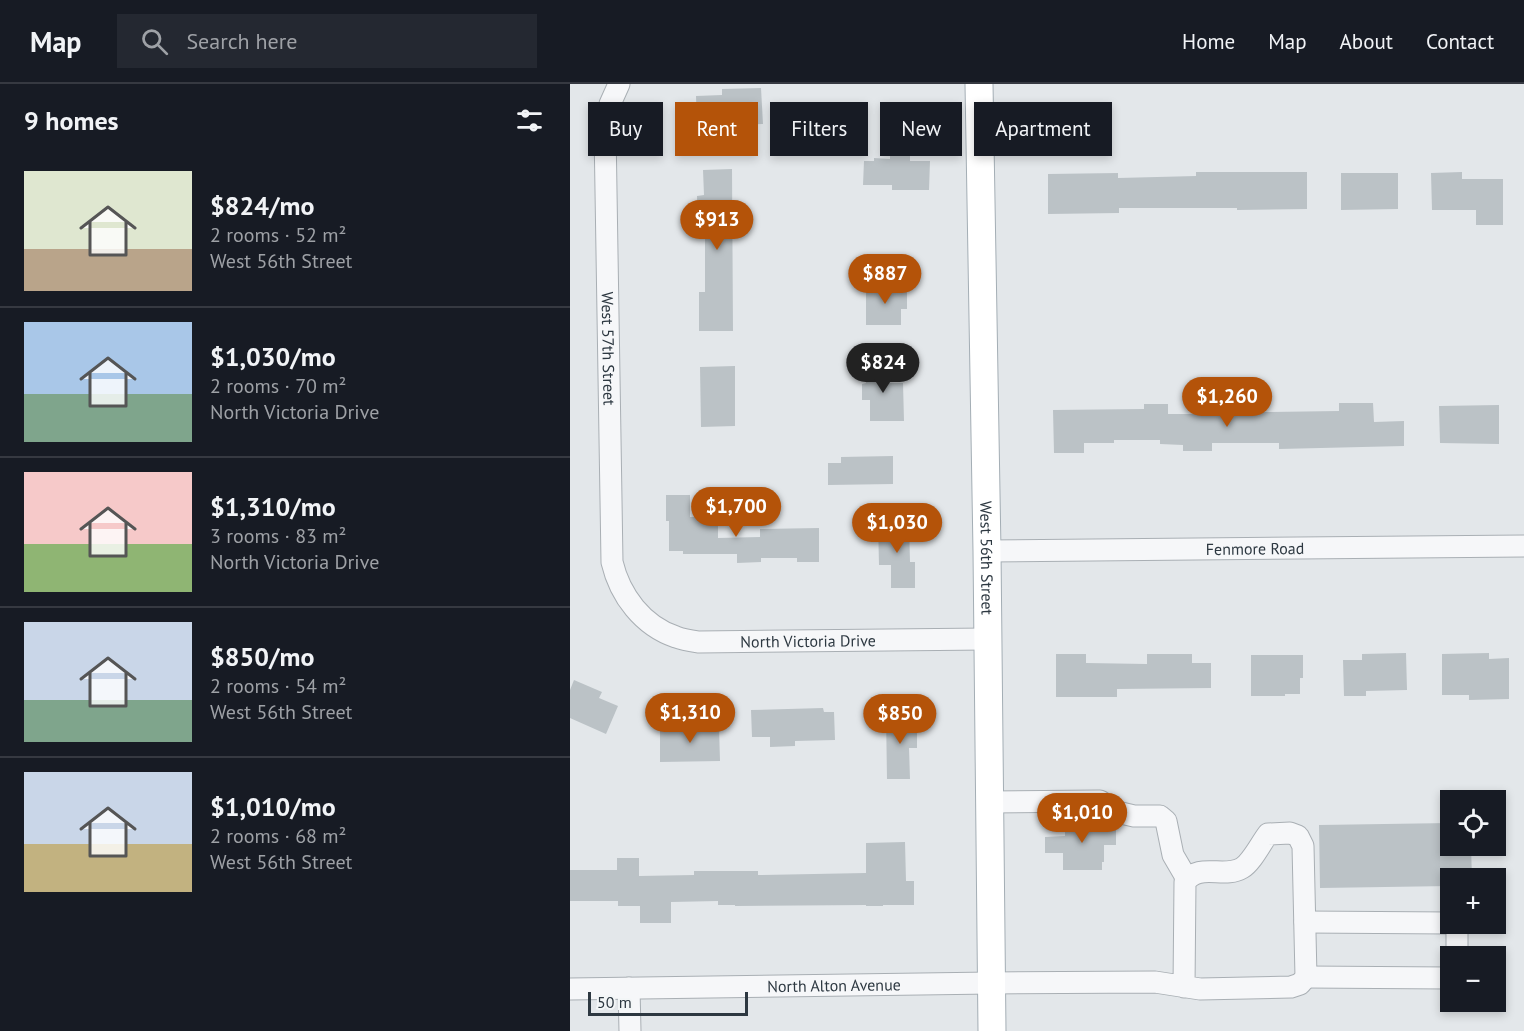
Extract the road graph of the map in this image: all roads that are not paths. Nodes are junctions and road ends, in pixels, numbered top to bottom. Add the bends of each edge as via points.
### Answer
1 (619, 84) edge
2 (979, 84) edge
3 (1524, 546) edge
4 (987, 551) junction
5 (636, 610) joint
6 (987, 639) junction
7 (989, 802) junction
8 (1187, 879) junction
9 (1305, 922) junction
10 (1440, 923) edge
11 (1306, 977) junction
12 (1440, 978) edge
13 (991, 983) junction
14 (1184, 987) junction
15 (629, 988) junction
16 (570, 989) edge
17 (630, 1031) edge
18 (992, 1031) edge

1 - 5 street, West 57th Street via 605,129 612,562 618,582
2 - 4 main road, West 56th Street
3 - 4 street, Fenmore Road
4 - 6 main road, West 56th Street
5 - 6 street, North Victoria Drive via 661,631 699,642
6 - 7 main road, West 56th Street
7 - 8 street via 1100,801 1117,812 1160,816 1166,821 1173,855
7 - 13 main road, West 56th Street
8 - 9 street via 1197,872 1242,868 1268,834 1290,833 1298,836 1303,846
8 - 14 street
9 - 10 street
9 - 11 street
11 - 12 street
11 - 14 street, North Alton Avenue via 1291,987
13 - 14 street, North Alton Avenue via 1155,982
13 - 15 street, North Alton Avenue
13 - 18 main road, West 56th Street
15 - 16 street, North Alton Avenue
15 - 17 street

